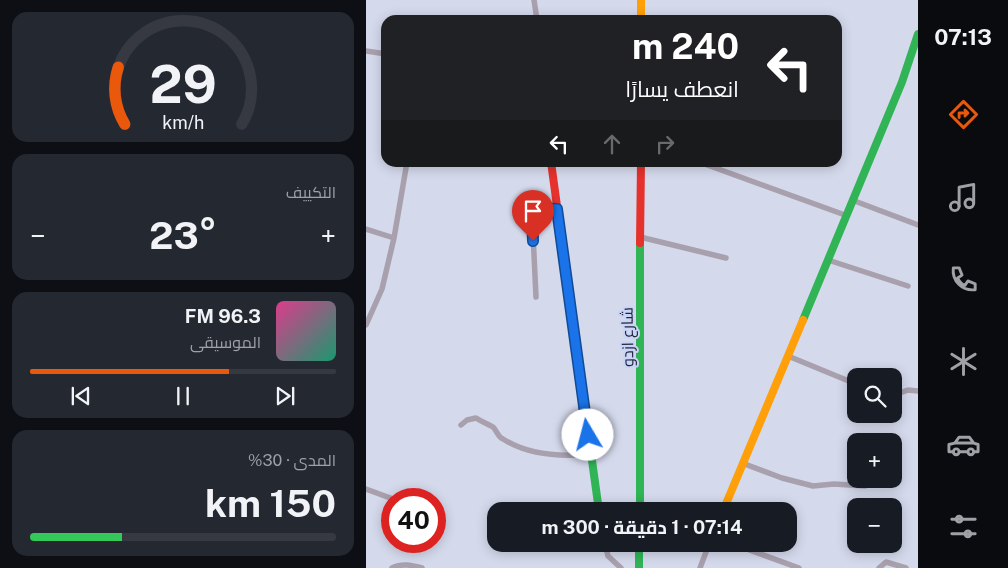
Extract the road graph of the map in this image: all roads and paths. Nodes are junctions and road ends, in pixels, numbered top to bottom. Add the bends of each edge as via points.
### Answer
1 (534, 0) edge
2 (640, 0) edge
3 (536, 15) edge
4 (641, 15) edge
5 (918, 34) edge
6 (366, 51) edge
7 (381, 53) edge
8 (406, 167) edge
9 (552, 167) edge
10 (641, 167) edge
11 (713, 167) edge
12 (852, 200) junction
13 (557, 209) junction
14 (845, 215) junction
15 (918, 225) edge
16 (366, 229) edge
17 (640, 237) junction
18 (394, 238) junction
19 (726, 258) dead end
20 (828, 260) junction
21 (908, 286) dead end
22 (536, 296) dead end
23 (366, 325) edge
24 (788, 356) junction
25 (847, 380) edge
26 (918, 391) edge
27 (902, 392) edge
28 (461, 425) dead end
29 (591, 454) junction
30 (742, 462) junction
31 (847, 485) edge
32 (366, 489) edge
33 (381, 495) edge
34 (598, 502) edge
35 (640, 502) edge
36 (726, 502) edge
37 (607, 552) edge
38 (639, 552) edge
39 (706, 552) edge
40 (755, 552) edge
41 (392, 568) edge
42 (422, 568) edge
43 (621, 568) edge
44 (639, 568) edge
45 (700, 568) edge
46 (799, 568) edge
47 (879, 568) edge
48 (906, 568) edge

1 - 3 street
2 - 4 street
5 - 12 street via 902,82
6 - 7 street
8 - 18 street
9 - 13 street
10 - 17 street, شارع ازدو
11 - 14 street
12 - 14 street
12 - 15 street
13 - 22 street via 535,208 532,212
13 - 29 street
14 - 20 street
16 - 18 street
17 - 19 street
17 - 35 street, شارع ازدو
18 - 23 street via 382,289
20 - 21 street
20 - 24 street
24 - 25 street
24 - 30 street
26 - 27 street
28 - 29 street via 476,418 491,426 503,440 537,452 550,455
29 - 34 street
30 - 31 street via 813,486
30 - 36 street
32 - 33 street
37 - 43 street
38 - 44 street
39 - 45 street
40 - 46 street
41 - 42 street via 406,565
47 - 48 street via 886,562

